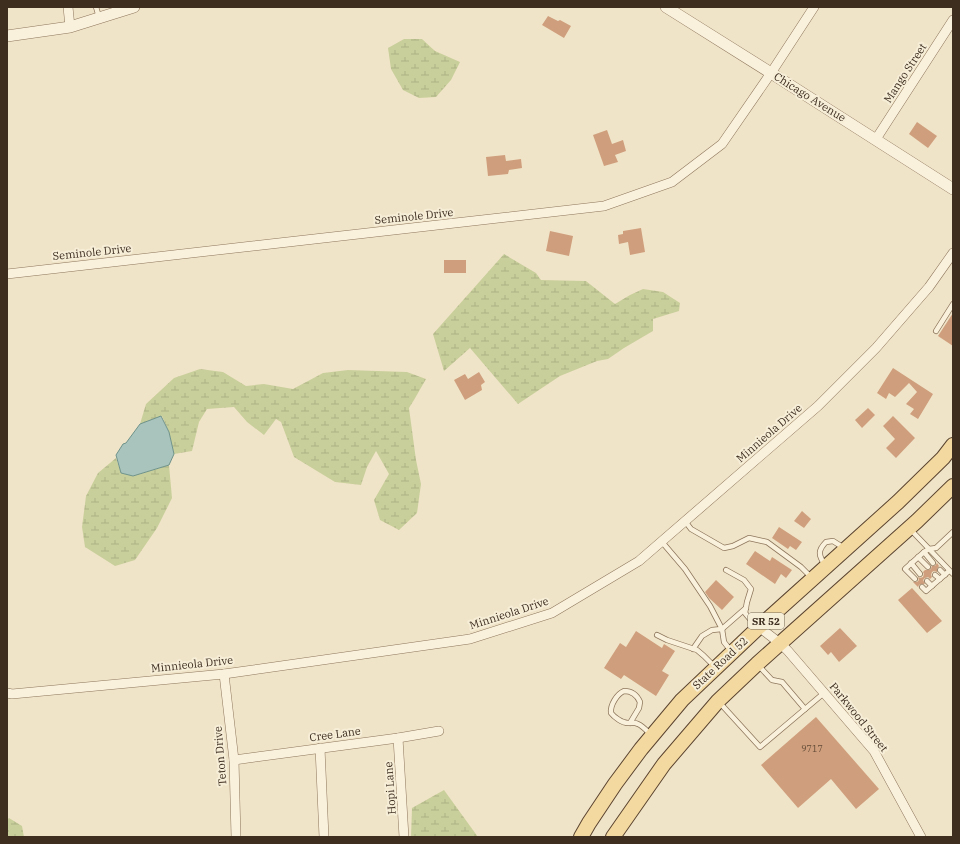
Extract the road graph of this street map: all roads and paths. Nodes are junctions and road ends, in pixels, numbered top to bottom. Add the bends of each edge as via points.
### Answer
1 (68, 7) edge
2 (134, 7) edge
3 (666, 7) edge
4 (814, 7) edge
5 (98, 12) edge
6 (953, 20) edge
7 (70, 27) junction
8 (7, 36) edge
9 (771, 73) junction
10 (876, 139) junction
11 (953, 189) edge
12 (953, 253) edge
13 (7, 274) edge
14 (953, 304) edge
15 (936, 331) dead end
16 (953, 445) edge
17 (953, 486) edge
18 (685, 521) junction
19 (909, 528) junction
20 (953, 532) edge
21 (662, 542) junction
22 (929, 549) junction
23 (924, 552) junction
24 (918, 557) junction
25 (911, 563) junction
26 (933, 563) dead end
27 (928, 567) dead end
28 (726, 570) dead end
29 (940, 570) dead end
30 (951, 572) edge
31 (920, 574) dead end
32 (935, 575) dead end
33 (945, 575) junction
34 (812, 578) junction
35 (915, 579) dead end
36 (940, 580) junction
37 (927, 581) dead end
38 (932, 586) junction
39 (922, 587) dead end
40 (746, 608) junction
41 (758, 628) junction
42 (722, 629) junction
43 (657, 635) dead end
44 (781, 644) junction
45 (693, 649) junction
46 (732, 653) junction
47 (757, 664) junction
48 (716, 668) junction
49 (224, 674) junction
50 (7, 693) edge
51 (824, 693) junction
52 (718, 701) junction
53 (805, 709) junction
54 (630, 723) junction
55 (439, 731) dead end
56 (652, 736) junction
57 (398, 738) junction
58 (320, 748) junction
59 (234, 760) junction
60 (236, 837) edge
61 (324, 837) edge
62 (404, 837) edge
63 (581, 837) edge
64 (613, 837) edge
65 (921, 837) edge

1 - 7 street
2 - 5 street
3 - 9 street, Chicago Avenue
4 - 9 street, Seminole Drive
5 - 7 street
6 - 10 street, Mango Street
7 - 8 street
9 - 10 street, Chicago Avenue
9 - 13 street, Seminole Drive via 722,144 672,182 604,206
10 - 11 street, Chicago Avenue
12 - 18 street, Minnieola Drive via 924,293 876,348 823,401
14 - 15 lane
16 - 34 main road, State Road 52 / SR 52 via 898,502
17 - 19 main road, SR 52
18 - 21 street, Minnieola Drive
18 - 34 lane via 691,529 724,548 749,538 767,542 801,566
19 - 22 lane
19 - 44 main road, SR 52
20 - 22 lane via 936,548
21 - 42 lane via 688,574
21 - 49 street, Minnieola Drive via 639,561 552,613 470,639
22 - 23 lane
22 - 30 lane
23 - 24 lane
23 - 26 lane
24 - 25 lane
24 - 27 lane
25 - 31 lane
25 - 35 lane via 905,569
28 - 40 lane via 744,580 751,589
29 - 33 lane
30 - 33 lane
32 - 36 lane
33 - 36 lane
34 - 41 main road, State Road 52 / SR 52
36 - 38 lane
37 - 38 lane
38 - 39 lane via 926,591
40 - 41 lane via 746,613
40 - 42 lane
41 - 44 street, Parkwood Street
41 - 46 main road, State Road 52 / SR 52
42 - 45 lane via 712,630 702,636
42 - 46 lane via 724,642
43 - 45 lane
44 - 47 main road, SR 52
44 - 51 street, Parkwood Street
45 - 48 lane
46 - 48 main road, State Road 52 / SR 52
47 - 52 main road, SR 52
47 - 53 lane via 772,680 782,682
48 - 56 main road, State Road 52 / SR 52 via 682,700
49 - 50 street, Minnieola Drive
49 - 59 street, Teton Drive
51 - 53 lane
51 - 65 street, Parkwood Street via 874,751
52 - 53 lane via 760,747
52 - 64 main road, SR 52 via 664,764
54 - 54 lane via 610,713 616,698 624,691 633,693 640,702
54 - 56 lane via 640,725
55 - 57 street, Cree Lane
56 - 63 main road, State Road 52 / SR 52 via 615,784
57 - 58 street, Cree Lane
57 - 62 street, Hopi Lane
58 - 59 street, Cree Lane
58 - 61 street
59 - 60 street, Teton Drive

